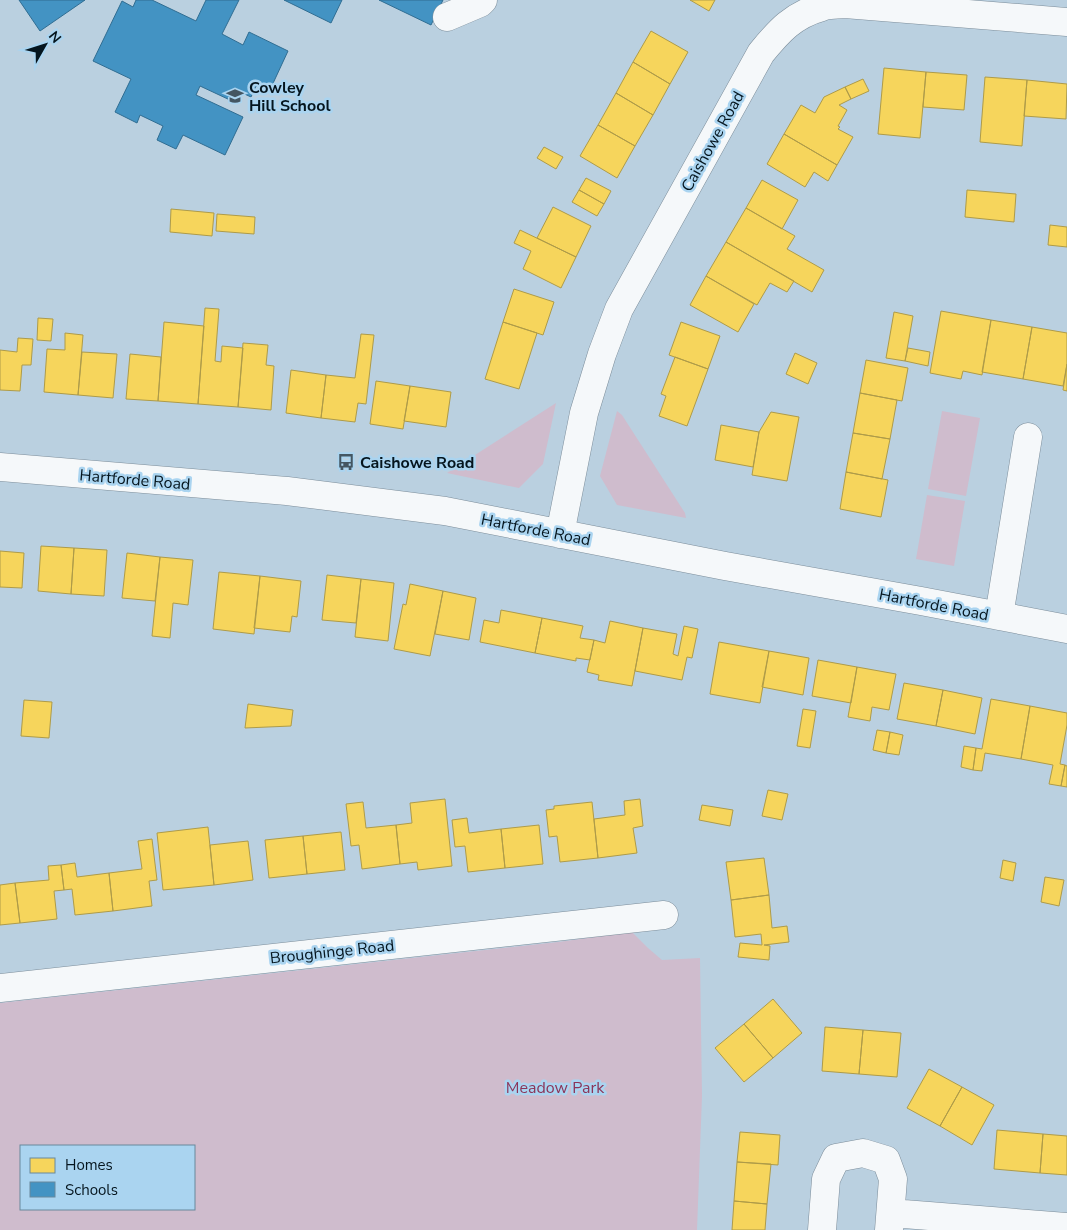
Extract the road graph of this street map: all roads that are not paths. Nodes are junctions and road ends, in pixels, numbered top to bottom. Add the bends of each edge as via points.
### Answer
1 (483, 0) edge
2 (447, 17) dead end
3 (1067, 22) edge
4 (1028, 437) dead end
5 (0, 468) edge
6 (560, 534) junction
7 (999, 616) junction
8 (1067, 629) edge
9 (664, 915) dead end
10 (0, 988) edge
11 (890, 1222) edge
12 (1067, 1227) edge
13 (822, 1230) edge

1 - 2 street
3 - 6 street, Caishowe Road via 845,4 824,6 802,14 780,30 761,53 619,309 584,413
4 - 7 street
5 - 6 street, Hartforde Road via 287,491 445,511
6 - 7 street, Hartforde Road
7 - 8 street, Hartforde Road
9 - 10 street, Broughinge Road
11 - 12 street
11 - 13 street via 893,1178 886,1160 863,1154 836,1158 826,1179

